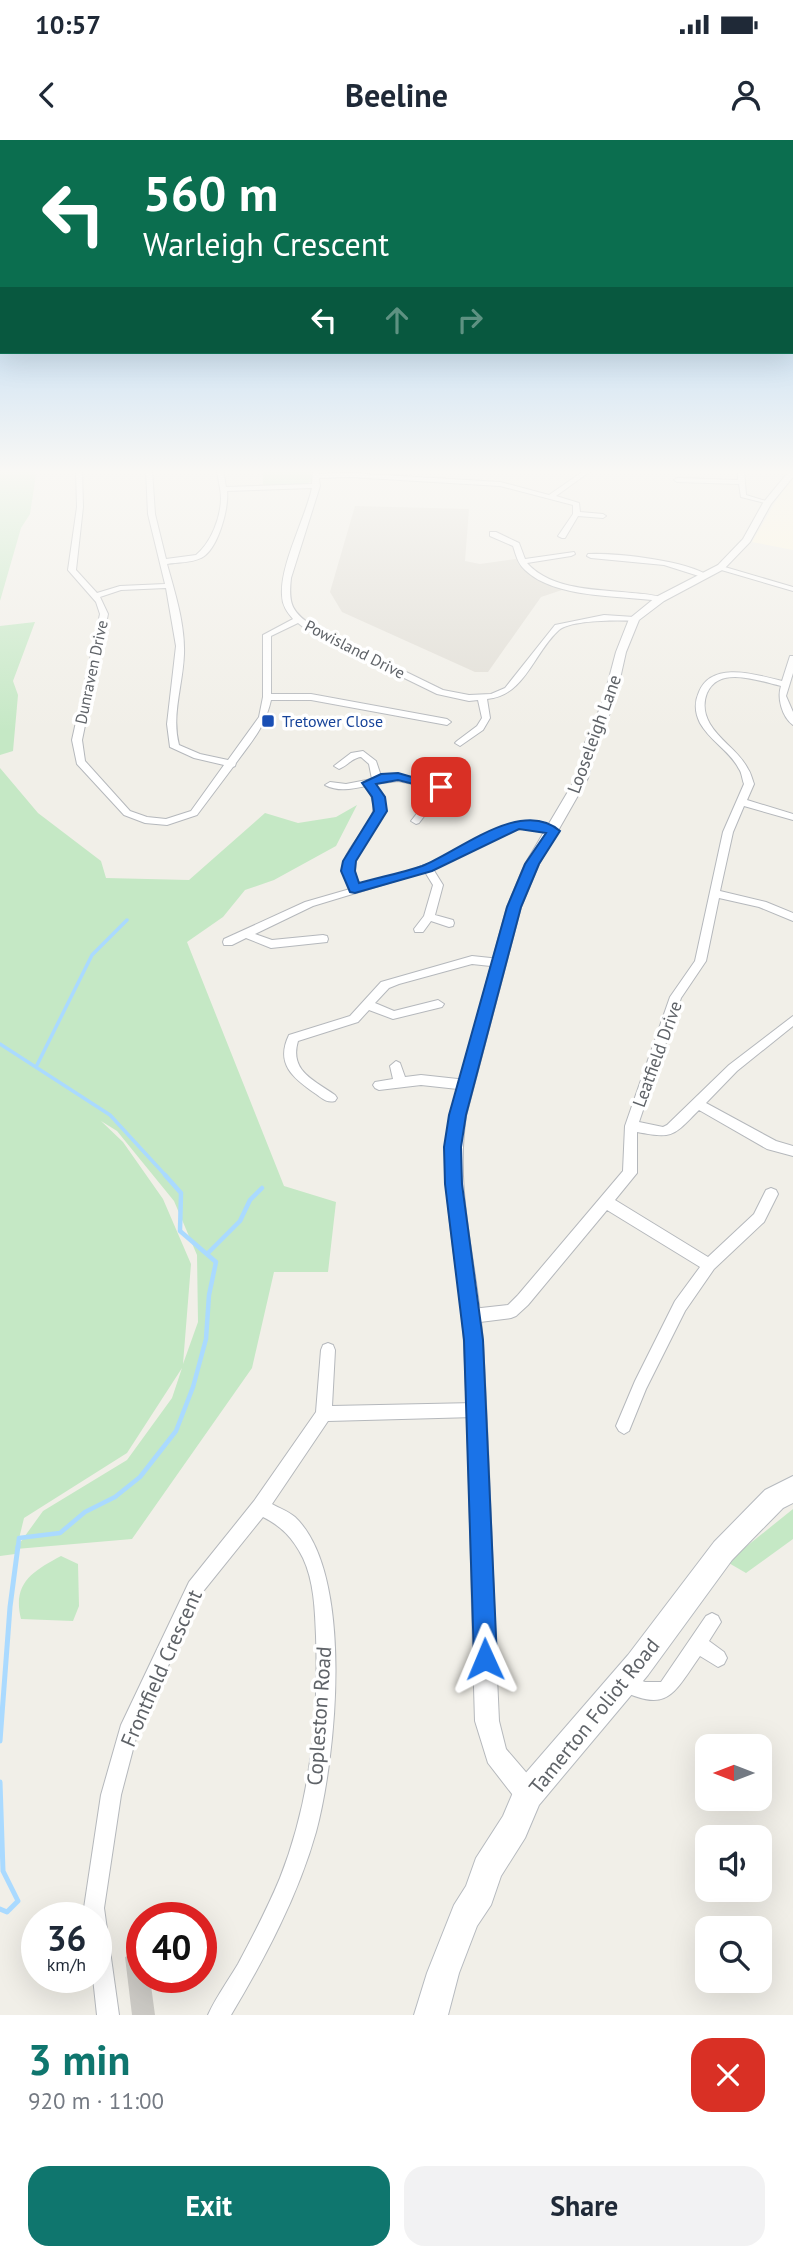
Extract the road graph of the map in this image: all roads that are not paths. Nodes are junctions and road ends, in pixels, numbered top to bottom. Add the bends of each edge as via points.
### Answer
1 (74, 558) edge
2 (162, 558) edge
3 (189, 558) edge
4 (295, 558) edge
5 (520, 558) edge
6 (550, 558) edge
7 (603, 558) edge
8 (730, 558) edge
9 (163, 562) junction
10 (522, 562) junction
11 (721, 567) junction
12 (705, 576) junction
13 (168, 586) junction
14 (793, 589) edge
15 (95, 596) junction
16 (660, 599) junction
17 (634, 619) junction
18 (298, 620) junction
19 (792, 665) edge
20 (784, 684) junction
21 (267, 697) junction
22 (482, 698) junction
23 (447, 722) dead end
24 (793, 722) edge
25 (460, 743) dead end
26 (233, 764) junction
27 (339, 766) dead end
28 (373, 781) junction
29 (330, 785) dead end
30 (742, 802) junction
31 (793, 817) edge
32 (416, 821) dead end
33 (553, 831) junction
34 (427, 868) junction
35 (355, 889) junction
36 (716, 894) junction
37 (793, 916) edge
38 (429, 917) junction
39 (449, 923) dead end
40 (419, 929) dead end
41 (246, 934) junction
42 (323, 939) dead end
43 (228, 942) dead end
44 (500, 963) junction
45 (438, 1004) dead end
46 (367, 1005) junction
47 (793, 1020) edge
48 (396, 1066) dead end
49 (400, 1082) junction
50 (379, 1085) dead end
51 (467, 1085) junction
52 (322, 1096) dead end
53 (698, 1104) junction
54 (631, 1126) junction
55 (793, 1151) edge
56 (771, 1194) dead end
57 (608, 1203) junction
58 (709, 1265) junction
59 (472, 1316) junction
60 (328, 1350) dead end
61 (475, 1410) junction
62 (324, 1414) junction
63 (624, 1426) dead end
64 (793, 1489) edge
65 (260, 1507) junction
66 (712, 1622) dead end
67 (698, 1644) junction
68 (718, 1658) dead end
69 (624, 1683) junction
70 (528, 1794) junction
71 (95, 1902) edge
72 (105, 1993) edge
73 (108, 2015) edge
74 (219, 2015) edge
75 (431, 2015) edge

1 - 15 street, Dunraven Drive via 75,577
2 - 9 street
3 - 9 street
4 - 18 street, Powisland Drive via 287,583 287,605
5 - 10 street
6 - 10 street
7 - 12 street via 678,567
8 - 11 street
9 - 13 street
10 - 16 street via 529,570 579,591
11 - 12 street
11 - 14 street
12 - 16 street
13 - 15 street via 120,588
13 - 26 street via 180,652 170,734 175,747
15 - 26 street, Dunraven Drive via 104,614 77,740 80,762 127,813 167,822 194,813
16 - 17 street
17 - 22 street, Powisland Drive via 604,617 558,628 516,683 501,694
17 - 33 street, Looseleigh Lane via 582,778
18 - 21 street, Dunraven Drive via 267,635
18 - 22 street, Powisland Drive via 440,692
19 - 20 street
20 - 24 street via 782,696
20 - 30 street, Leatfield Drive via 721,675 711,679 700,697 700,716 744,768 749,784
21 - 23 street via 311,697
21 - 26 street, Dunraven Drive via 263,717
22 - 25 street via 486,719
27 - 28 street via 363,754 373,762
28 - 29 street
28 - 32 street via 398,776 446,788
28 - 35 street via 380,811 349,861
30 - 31 street
30 - 36 street, Leatfield Drive via 728,832
33 - 34 street via 517,825
33 - 44 street, Looseleigh Lane via 524,880
34 - 35 street
34 - 38 street via 438,885
35 - 41 street via 309,904
36 - 37 street
36 - 54 street, Leatfield Drive via 700,961 676,997
38 - 39 street
38 - 40 street
41 - 42 street via 271,944
41 - 43 street
44 - 46 street via 472,960 396,981 385,985
44 - 51 street, Looseleigh Lane
45 - 46 street via 393,1015
46 - 52 street via 354,1019 293,1038 287,1057 291,1067
47 - 53 street via 733,1068
48 - 49 street
49 - 50 street
49 - 51 street
51 - 59 street, Looseleigh Lane via 453,1147 453,1184
53 - 54 street via 663,1132
53 - 55 street
54 - 57 street, Leatfield Drive via 630,1173
56 - 58 street via 759,1218
57 - 58 street
57 - 59 street, Leatfield Drive via 511,1311
58 - 63 street via 680,1306
59 - 61 street, Looseleigh Lane
60 - 62 street
61 - 62 street
61 - 70 street, Looseleigh Lane via 487,1721 496,1755
62 - 65 street, Frontfield Crescent
64 - 69 main road, Tamerton Foliot Road via 774,1499 723,1551
65 - 71 street, Frontfield Crescent via 195,1588 128,1732 111,1795
65 - 74 street, Copleston Road via 288,1522 312,1558 325,1603 317,1784 305,1833 274,1914
66 - 67 street
67 - 68 street
67 - 69 street via 667,1688 658,1693
69 - 70 main road, Tamerton Foliot Road
70 - 75 main road, Tamerton Foliot Road via 465,1916
72 - 73 street

